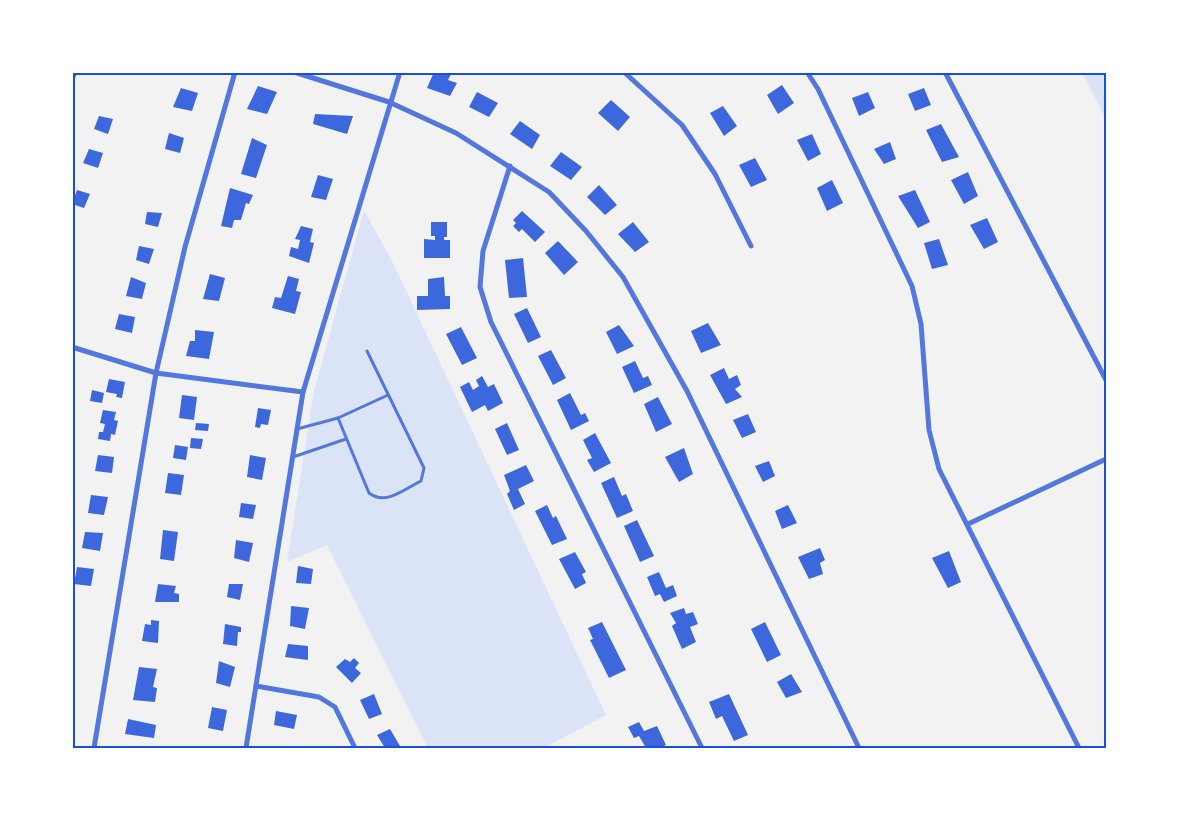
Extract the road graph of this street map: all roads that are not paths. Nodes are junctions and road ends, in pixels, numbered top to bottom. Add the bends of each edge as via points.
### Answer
1 (75, 72) edge
2 (235, 72) edge
3 (294, 72) edge
4 (400, 72) edge
5 (624, 72) edge
6 (807, 72) edge
7 (946, 72) edge
8 (72, 79) edge
9 (389, 102) junction
10 (510, 166) junction
11 (751, 246) dead end
12 (72, 347) edge
13 (367, 351) dead end
14 (156, 373) junction
15 (1106, 380) edge
16 (303, 392) junction
17 (388, 395) junction
18 (338, 418) junction
19 (297, 430) junction
20 (346, 439) junction
21 (292, 457) junction
22 (1106, 460) edge
23 (968, 524) junction
24 (256, 686) junction
25 (94, 748) edge
26 (246, 748) edge
27 (355, 748) edge
28 (702, 748) edge
29 (859, 748) edge
30 (1079, 748) edge

1 - 8 street
2 - 14 street via 186,247
3 - 9 street
4 - 9 street
5 - 11 street via 682,126 715,174
6 - 23 street via 912,286 920,324 928,430 939,469
7 - 15 street
9 - 10 street via 456,133
9 - 16 street
10 - 28 street via 483,251 480,287 491,322
10 - 29 street via 549,192 623,277 686,391
12 - 14 street
13 - 17 lane
14 - 16 street
14 - 25 street
16 - 19 street
17 - 18 lane
17 - 20 lane via 424,468 421,481 385,499 376,498 369,493
18 - 19 lane
18 - 20 lane
19 - 21 street
20 - 21 lane
21 - 24 street
22 - 23 street
23 - 30 street
24 - 26 street
24 - 27 street via 319,697 335,707

